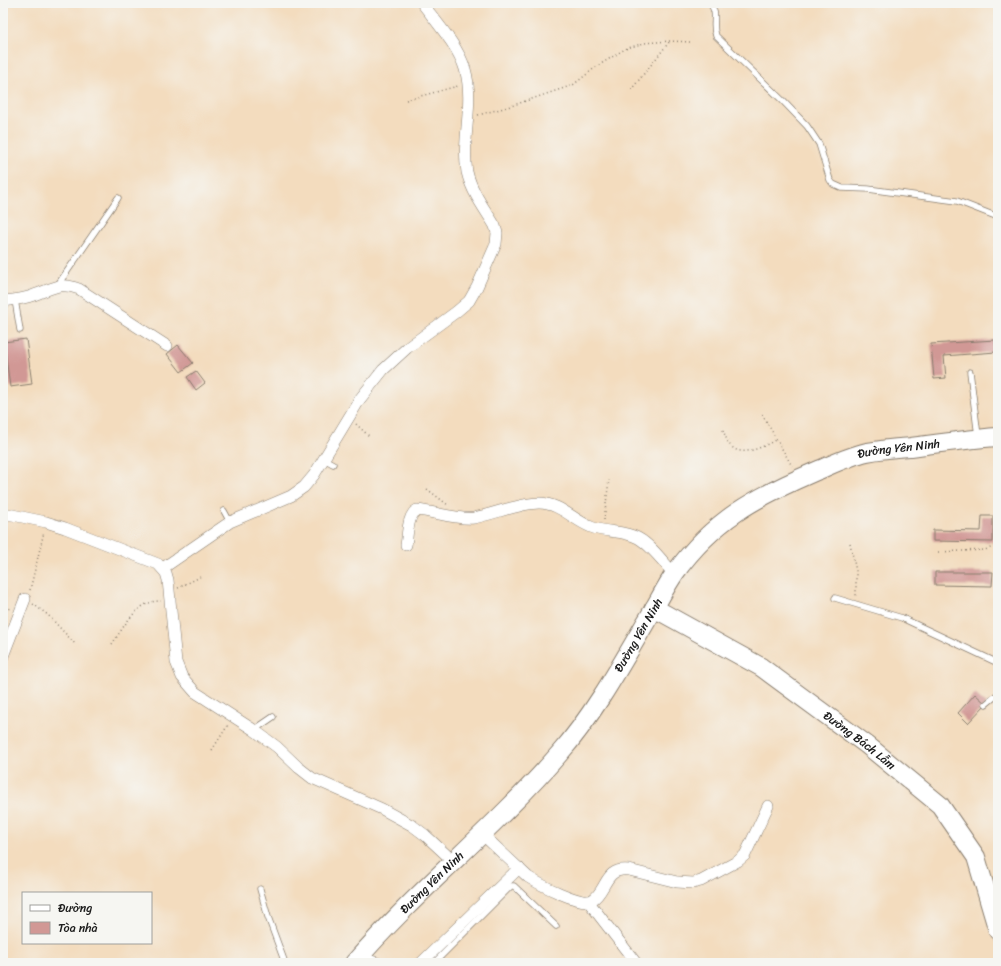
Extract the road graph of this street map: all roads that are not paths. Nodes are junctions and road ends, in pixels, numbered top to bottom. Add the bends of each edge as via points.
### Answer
1 (422, 3) edge
2 (710, 3) edge
3 (118, 198) dead end
4 (998, 217) edge
5 (57, 286) junction
6 (15, 300) junction
7 (3, 302) edge
8 (20, 330) dead end
9 (167, 346) dead end
10 (970, 372) dead end
11 (998, 437) edge
12 (979, 438) junction
13 (224, 511) dead end
14 (3, 513) edge
15 (230, 522) junction
16 (406, 545) dead end
17 (163, 568) junction
18 (674, 574) junction
19 (835, 598) dead end
20 (25, 599) road end
21 (654, 608) junction
22 (3, 656) edge
23 (998, 664) edge
24 (998, 694) edge
25 (986, 704) dead end
26 (272, 717) dead end
27 (254, 730) junction
28 (768, 806) dead end
29 (482, 834) junction
30 (452, 861) junction
31 (519, 868) junction
32 (260, 889) dead end
33 (588, 901) junction
34 (556, 926) dead end
35 (998, 931) edge
36 (356, 960) edge
37 (285, 963) edge
38 (377, 963) edge
39 (421, 963) edge
40 (434, 963) edge
41 (636, 963) edge

1 - 15 street via 459,54 466,71 467,172 474,193 495,226 496,244 469,301 406,348 373,381 349,417 328,461 309,481 298,492
2 - 4 lane via 715,12 716,36 807,126 819,144 833,184 842,188 953,200
3 - 5 lane
5 - 6 street
5 - 9 street via 67,285 79,289
6 - 7 street
6 - 8 lane
10 - 12 lane
11 - 12 main road, Đường Yên Ninh
12 - 18 main road, Đường Yên Ninh via 868,452 798,479 766,494 719,525 697,545
13 - 15 lane
14 - 17 street via 46,522 154,562
15 - 17 street
16 - 18 street via 411,518 417,510 470,518 543,503 558,507 586,525 639,538
17 - 27 street via 168,576 176,662 182,677 195,692
18 - 21 main road, Đường Yên Ninh
19 - 23 lane via 902,618
20 - 22 street
21 - 29 main road, Đường Yên Ninh via 574,735
21 - 35 main road, Đường Bách Lẫm via 761,667 868,745 940,806 976,857
24 - 25 lane
26 - 27 lane
27 - 30 street via 309,775 399,818 425,835
28 - 33 street via 744,855 738,861 701,881 683,884 621,870 610,875 596,896
29 - 30 main road, Đường Yên Ninh
29 - 31 street
30 - 36 main road, Đường Yên Ninh
31 - 33 street via 542,886
31 - 39 street
32 - 37 lane
33 - 41 street
34 - 40 lane via 511,886
36 - 38 street

